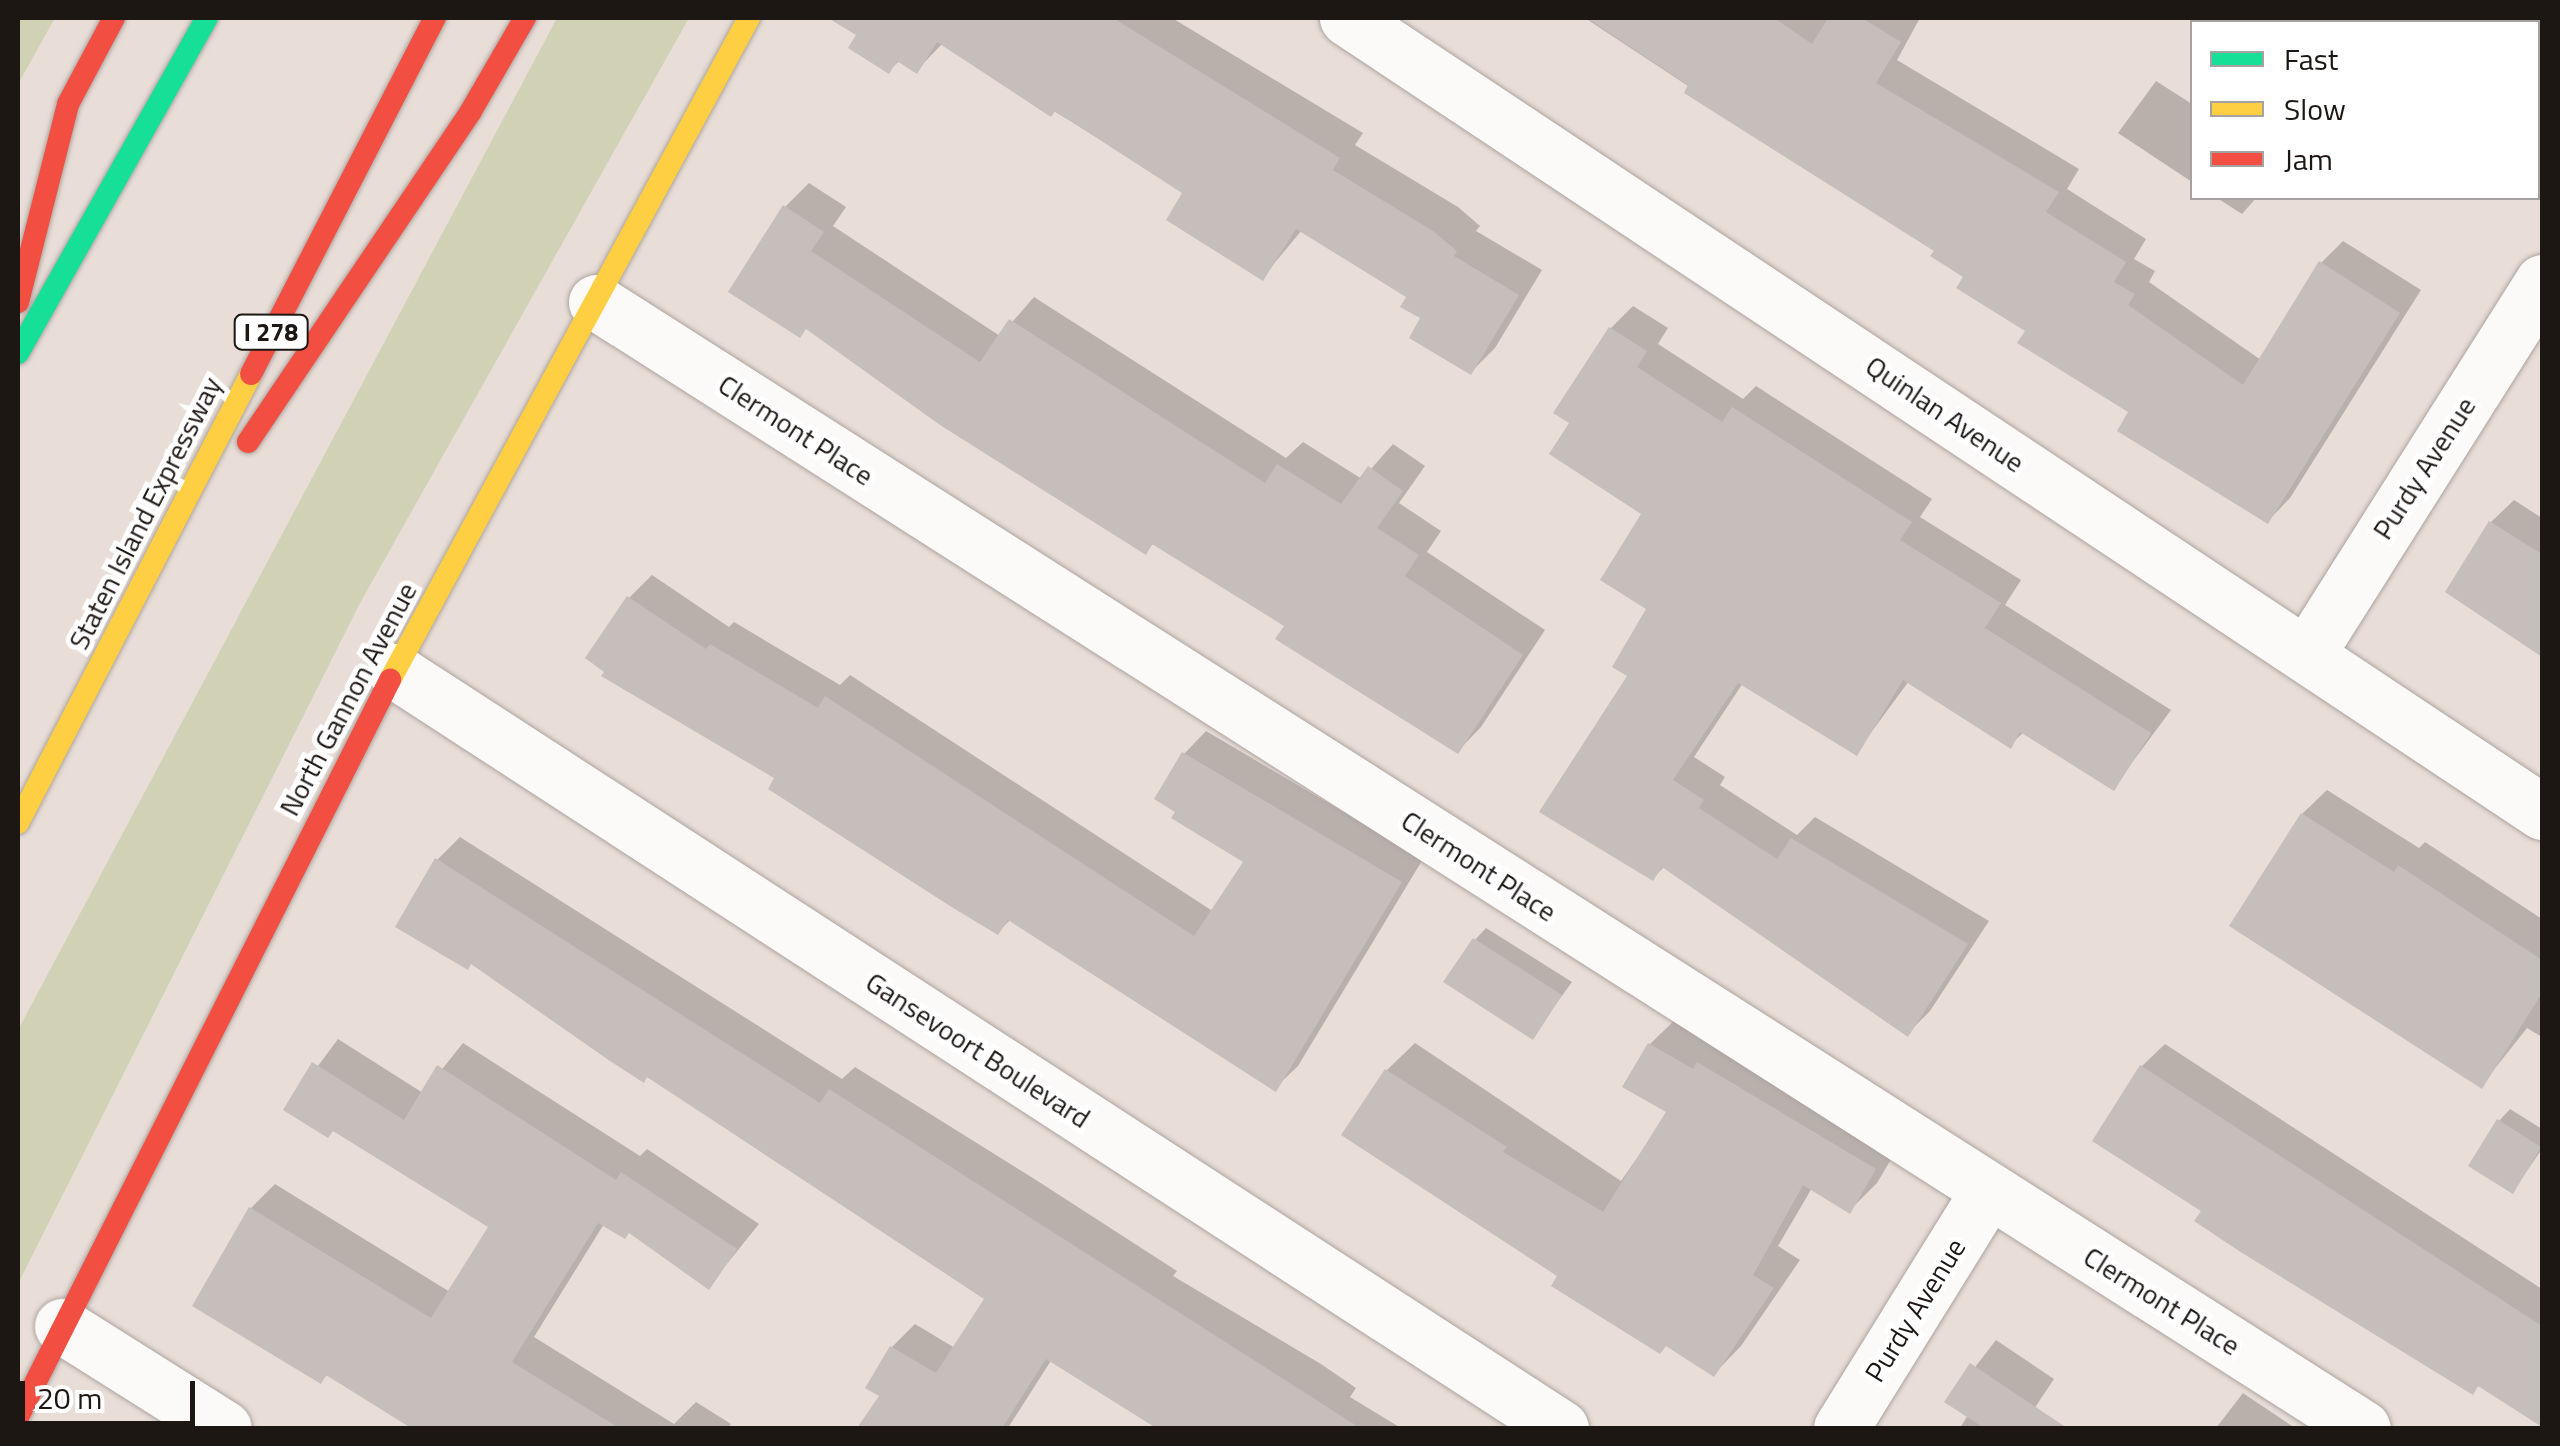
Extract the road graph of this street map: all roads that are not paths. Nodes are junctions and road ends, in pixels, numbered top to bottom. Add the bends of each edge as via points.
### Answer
1 (114, 18) edge
2 (207, 18) edge
3 (435, 18) edge
4 (525, 18) edge
5 (749, 18) edge
6 (1348, 18) edge
7 (2542, 282) edge
8 (18, 302) edge
9 (596, 302) junction
10 (18, 354) edge
11 (110, 648) junction
12 (2307, 654) junction
13 (395, 671) junction
14 (2542, 812) edge
15 (18, 822) edge
16 (1988, 1191) junction
17 (62, 1326) junction
18 (18, 1417) edge
19 (224, 1428) edge
20 (1561, 1428) edge
21 (1841, 1428) edge
22 (2362, 1428) edge

1 - 8 main road via 68,104
2 - 10 main road
3 - 11 main road, Staten Island Expressway / I 278
4 - 11 main road via 470,111
5 - 9 main road, North Gannon Avenue
6 - 12 street, Quinlan Avenue
7 - 12 street, Purdy Avenue
9 - 13 main road, North Gannon Avenue
9 - 16 street, Clermont Place
11 - 15 main road, Staten Island Expressway / I 278
12 - 14 street, Quinlan Avenue
13 - 17 main road, North Gannon Avenue
13 - 20 street, Gansevoort Boulevard
16 - 21 street, Purdy Avenue
16 - 22 street, Clermont Place
17 - 18 main road, North Gannon Avenue
17 - 19 street

